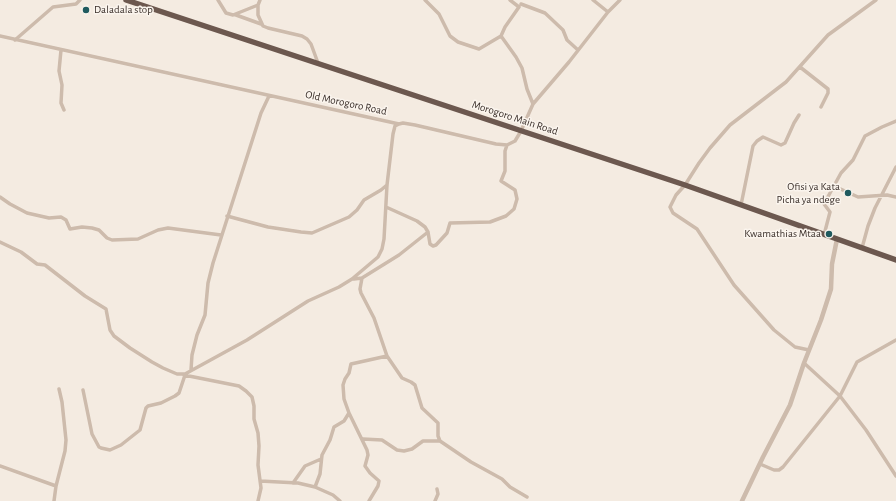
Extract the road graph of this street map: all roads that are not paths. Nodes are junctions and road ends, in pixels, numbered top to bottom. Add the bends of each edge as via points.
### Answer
1 (80, 0) edge
2 (126, 0) edge
3 (218, 0) edge
4 (260, 0) edge
5 (425, 0) edge
6 (510, 0) edge
7 (524, 0) edge
8 (593, 0) edge
9 (620, 0) edge
10 (876, 0) edge
11 (258, 5) junction
12 (520, 6) junction
13 (608, 12) junction
14 (235, 15) junction
15 (261, 24) junction
16 (0, 36) edge
17 (502, 36) junction
18 (15, 40) junction
19 (61, 50) junction
20 (578, 50) junction
21 (319, 64) junction
22 (800, 67) junction
23 (269, 96) junction
24 (533, 104) junction
25 (820, 107) dead end
26 (64, 110) dead end
27 (799, 115) dead end
28 (896, 121) edge
29 (399, 124) junction
30 (521, 131) junction
31 (507, 145) junction
32 (896, 167) edge
33 (387, 185) junction
34 (685, 185) junction
35 (834, 186) junction
36 (880, 196) junction
37 (0, 197) edge
38 (896, 198) edge
39 (741, 205) junction
40 (386, 207) junction
41 (227, 216) junction
42 (428, 232) junction
43 (221, 235) junction
44 (824, 235) junction
45 (837, 239) junction
46 (0, 242) edge
47 (862, 248) junction
48 (896, 260) edge
49 (362, 278) junction
50 (352, 279) junction
51 (896, 340) edge
52 (809, 350) junction
53 (387, 356) junction
54 (804, 363) junction
55 (191, 370) junction
56 (183, 375) junction
57 (59, 390) dead end
58 (83, 390) dead end
59 (840, 396) junction
60 (349, 413) junction
61 (362, 439) junction
62 (440, 441) junction
63 (321, 459) junction
64 (760, 464) junction
65 (0, 466) edge
66 (896, 476) edge
67 (260, 481) junction
68 (294, 483) junction
69 (56, 486) junction
70 (315, 487) junction
71 (437, 489) dead end
72 (526, 497) dead end
73 (54, 501) edge
74 (258, 501) edge
75 (340, 501) edge
76 (369, 501) edge
77 (434, 501) edge
78 (742, 501) edge

1 - 18 street via 76,4 53,7
2 - 21 highway, Morogoro Main Road
3 - 14 street via 226,13
4 - 11 street
5 - 17 street via 439,14 450,36 458,42 479,49
6 - 12 street
7 - 12 street
8 - 13 street
9 - 13 street
10 - 22 street via 828,35
11 - 14 street
11 - 15 street
12 - 17 street via 505,27
12 - 20 street via 545,13 563,30 568,42
13 - 20 street
14 - 15 street
15 - 21 street via 307,39
16 - 18 street, Old Morogoro Road
17 - 24 street via 522,68
18 - 19 street, Old Morogoro Road
19 - 23 street, Old Morogoro Road
19 - 26 street via 59,71 62,85 61,103
20 - 24 street
21 - 30 highway, Morogoro Main Road
22 - 25 street via 828,89
22 - 34 street via 786,82 730,125 710,148
23 - 29 street, Old Morogoro Road
23 - 41 street
24 - 30 street
27 - 39 street via 785,143 781,145 763,137 753,146
28 - 35 street via 865,136 853,160 841,173
29 - 31 street, Old Morogoro Road via 415,125
29 - 33 street via 395,126 393,134
30 - 31 street via 516,140
30 - 34 highway, Morogoro Main Road
31 - 42 street via 505,172 501,181 515,190 517,199 514,209 494,221 450,223 447,233 434,246 430,244
32 - 36 street
33 - 40 street
33 - 41 street via 364,200 349,217 312,233 268,227
34 - 39 highway, Morogoro Main Road
34 - 52 street via 676,195 670,210 697,229 734,285 774,330 795,347
35 - 36 street via 858,196
35 - 44 street via 824,204 830,212
36 - 38 street
36 - 47 street
37 - 43 street via 32,215 61,217 66,220 70,229 92,228 112,240 138,239 168,228
39 - 44 highway, Morogoro Main Road
40 - 42 street via 417,221
40 - 50 street via 384,238 380,253 372,264
41 - 43 street
42 - 49 street
43 - 55 street via 208,283 206,315 196,335
44 - 45 highway, Morogoro Main Road
45 - 47 highway, Morogoro Main Road
45 - 52 street via 831,289
46 - 56 street via 21,252 37,264 46,265 85,296 106,308 110,330 130,348 152,362
47 - 48 highway, Morogoro Main Road
49 - 50 street
49 - 53 street via 361,293 374,318
50 - 55 street via 308,301 247,340
51 - 59 street via 857,362
52 - 54 street
53 - 60 street via 351,364 343,385
53 - 62 street via 402,378 415,385 422,408 438,423
54 - 59 street
54 - 64 street via 790,405
55 - 56 street
56 - 58 street via 179,393 161,403 148,406 140,430 110,450 99,447 92,434
56 - 67 street via 239,386 252,397 259,437
57 - 69 street via 66,440
59 - 64 street via 782,467 774,470
59 - 66 street
60 - 61 street
60 - 63 street via 344,421 334,427
61 - 62 street via 382,440 397,450 404,451 424,442
61 - 76 street via 368,452 365,466 379,481
62 - 72 street
63 - 68 street via 305,466
63 - 70 street via 320,474
64 - 78 street
65 - 69 street
67 - 68 street
67 - 74 street
68 - 70 street
69 - 73 street
70 - 75 street via 334,495
71 - 77 street via 438,494

